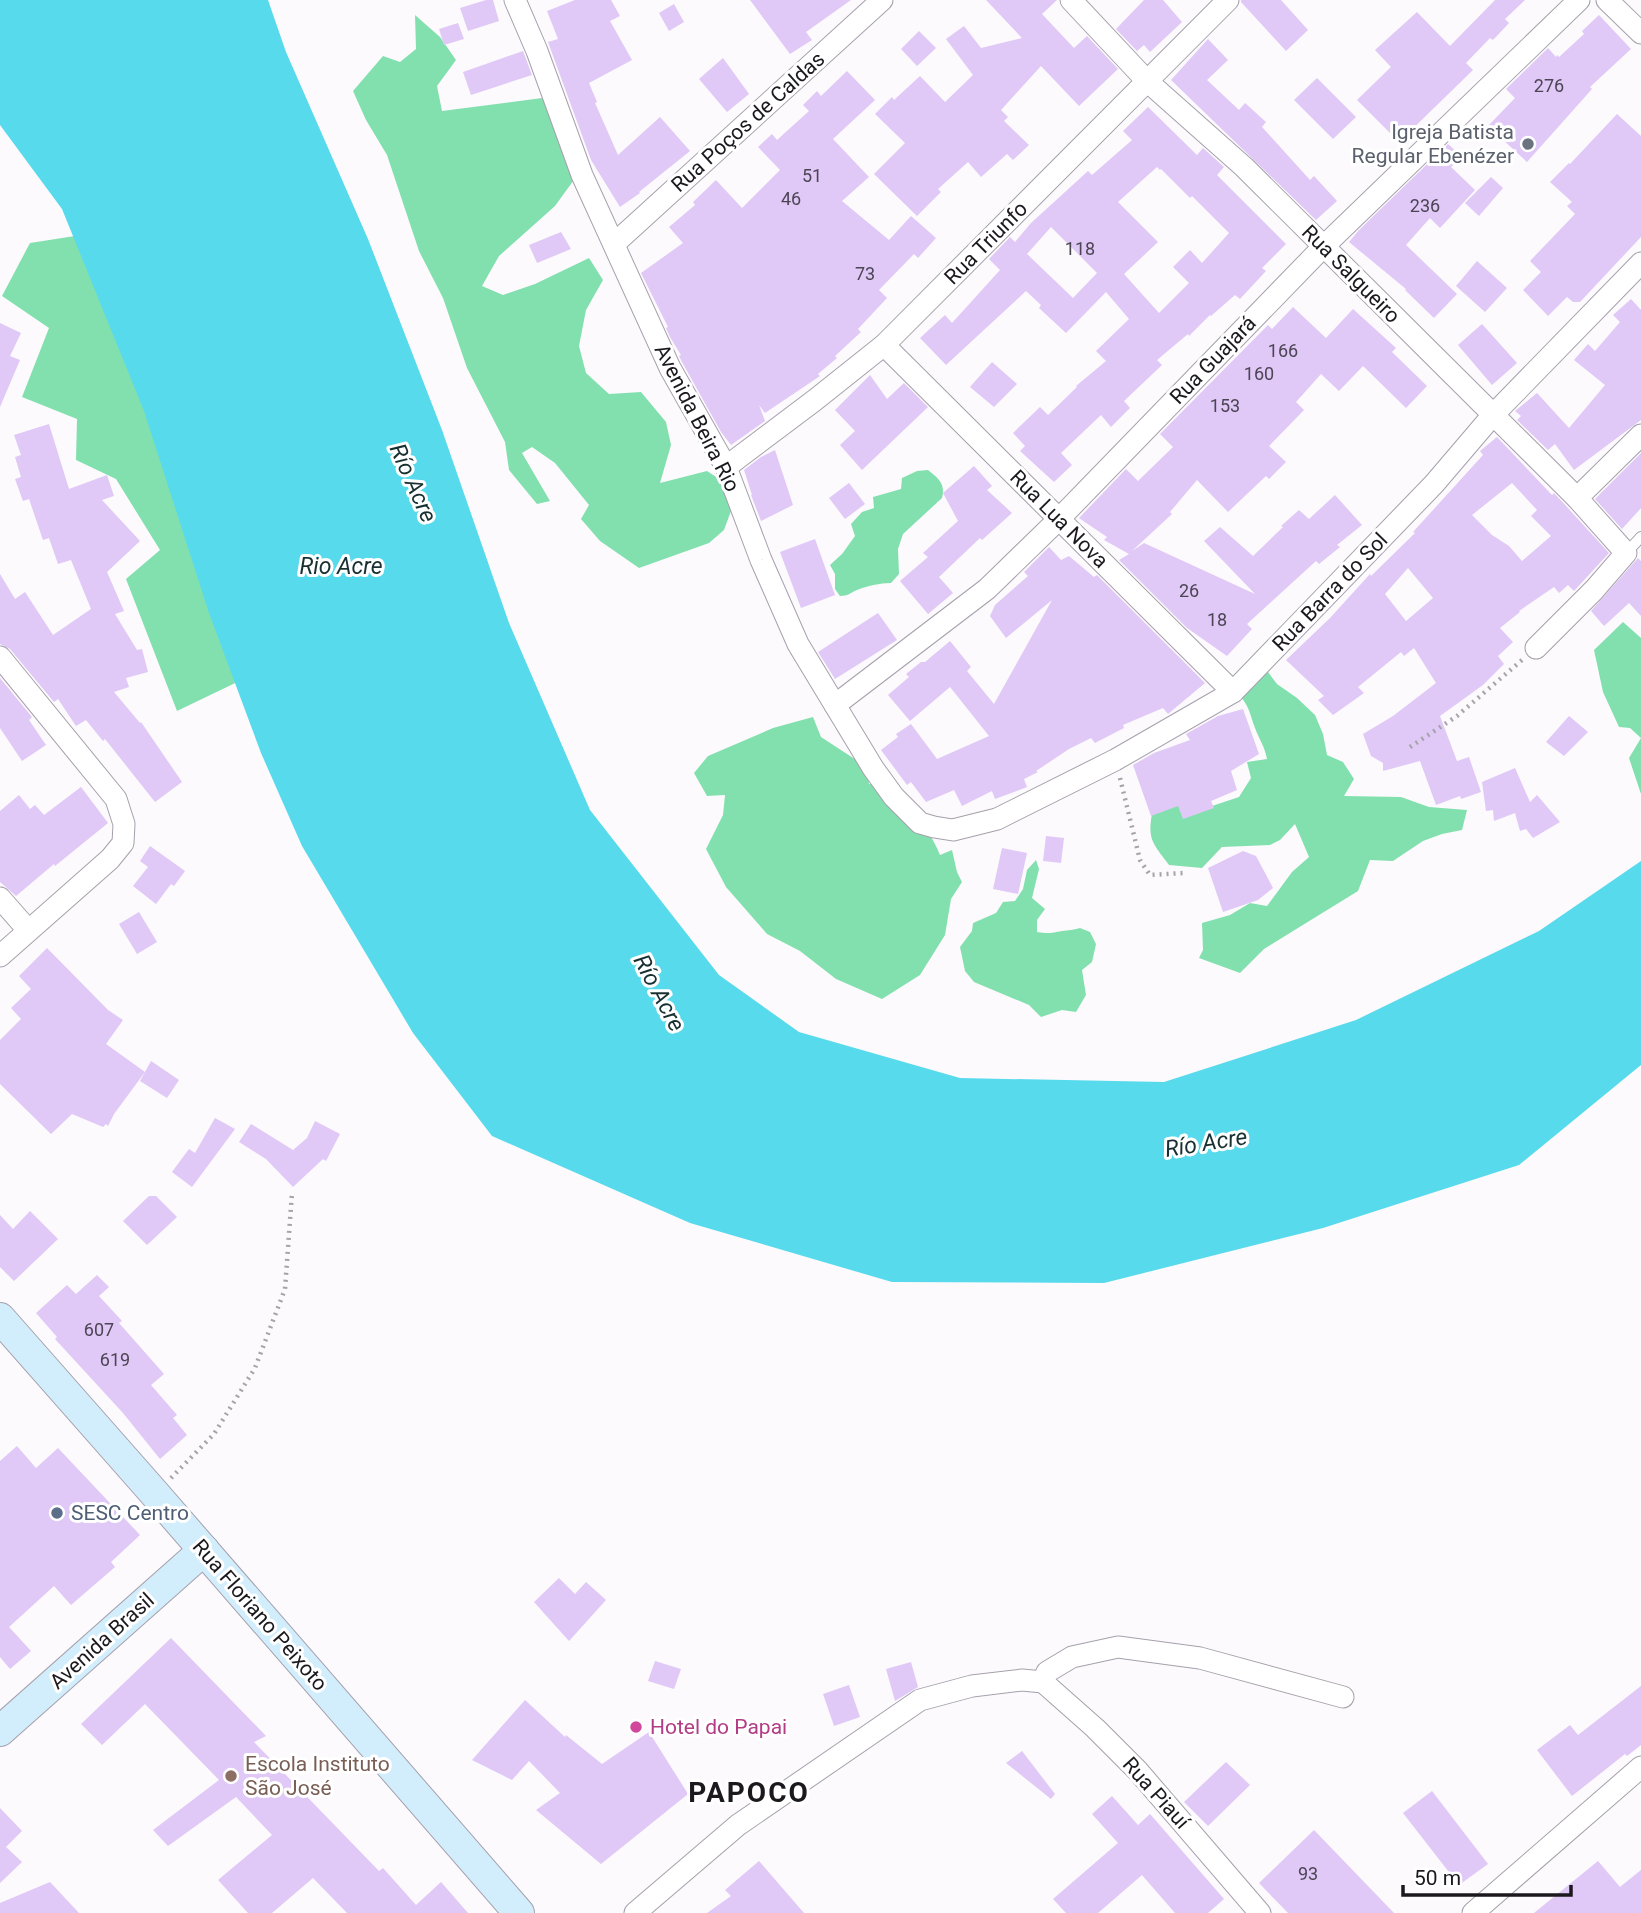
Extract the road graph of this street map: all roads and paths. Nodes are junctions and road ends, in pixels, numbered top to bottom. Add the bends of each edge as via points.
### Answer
1 (882, 0) edge
2 (1071, 0) edge
3 (1228, 0) edge
4 (1579, 0) edge
5 (1607, 0) edge
6 (519, 2) edge
7 (1641, 33) edge
8 (1147, 81) junction
9 (614, 244) junction
10 (1323, 247) junction
11 (1641, 263) edge
12 (884, 345) junction
13 (1492, 415) junction
14 (1641, 435) edge
15 (726, 467) junction
16 (1577, 498) junction
17 (1059, 519) junction
18 (1633, 545) edge
19 (1536, 648) joint
20 (0, 657) edge
21 (1233, 692) junction
22 (835, 705) junction
23 (1409, 747) dead end
24 (1115, 760) junction
25 (953, 830) joint
26 (1182, 873) dead end
27 (0, 898) edge
28 (28, 930) junction
29 (0, 956) edge
30 (292, 1193) dead end
31 (0, 1318) edge
32 (155, 1494) junction
33 (204, 1550) junction
34 (1044, 1682) junction
35 (1343, 1698) dead end
36 (0, 1731) edge
37 (1641, 1767) edge
38 (519, 1913) edge
39 (635, 1913) edge
40 (1260, 1913) edge
41 (1473, 1913) edge

1 - 9 street, Rua Poços de Caldas
2 - 8 street, Rua Salgueiro
3 - 8 street, Rua Triunfo
4 - 10 street, Rua Guajará
5 - 7 street
6 - 9 street, Avenida Beira Rio via 583,176
8 - 10 street, Rua Salgueiro via 1244,167
8 - 12 street, Rua Triunfo
9 - 15 street, Avenida Beira Rio via 670,368
10 - 13 street, Rua Salgueiro
10 - 17 street, Rua Guajará
11 - 13 street, Rua Barra do Sol
12 - 15 street, Rua Triunfo
12 - 17 street, Rua Lua Nova
13 - 16 street, Rua Salgueiro
13 - 21 street, Rua Barra do Sol via 1434,484
14 - 16 street
15 - 22 street, Avenida Beira Rio via 799,644
16 - 18 street, Rua Salgueiro
17 - 21 street, Rua Lua Nova
17 - 22 street, Rua Guajará via 987,589
18 - 19 street
19 - 23 path via 1457,716
20 - 28 street via 116,799 124,824 123,843 110,859
21 - 24 street, Rua Barra do Sol
22 - 25 street, Avenida Beira Rio via 873,768 909,813 920,823
24 - 25 street, Rua Barra do Sol via 997,819
24 - 26 path via 1140,860 1150,874
27 - 28 street
28 - 29 street
30 - 32 path via 285,1289 255,1368 214,1434
31 - 32 main road, Rua Floriano Peixoto
32 - 33 main road, Rua Floriano Peixoto
33 - 36 main road, Avenida Brasil
33 - 38 main road, Rua Floriano Peixoto
34 - 35 street via 1047,1672 1072,1657 1118,1647 1200,1658
34 - 39 street via 972,1686 920,1700 738,1825
34 - 40 street, Rua Piauí via 1138,1771
37 - 41 street

